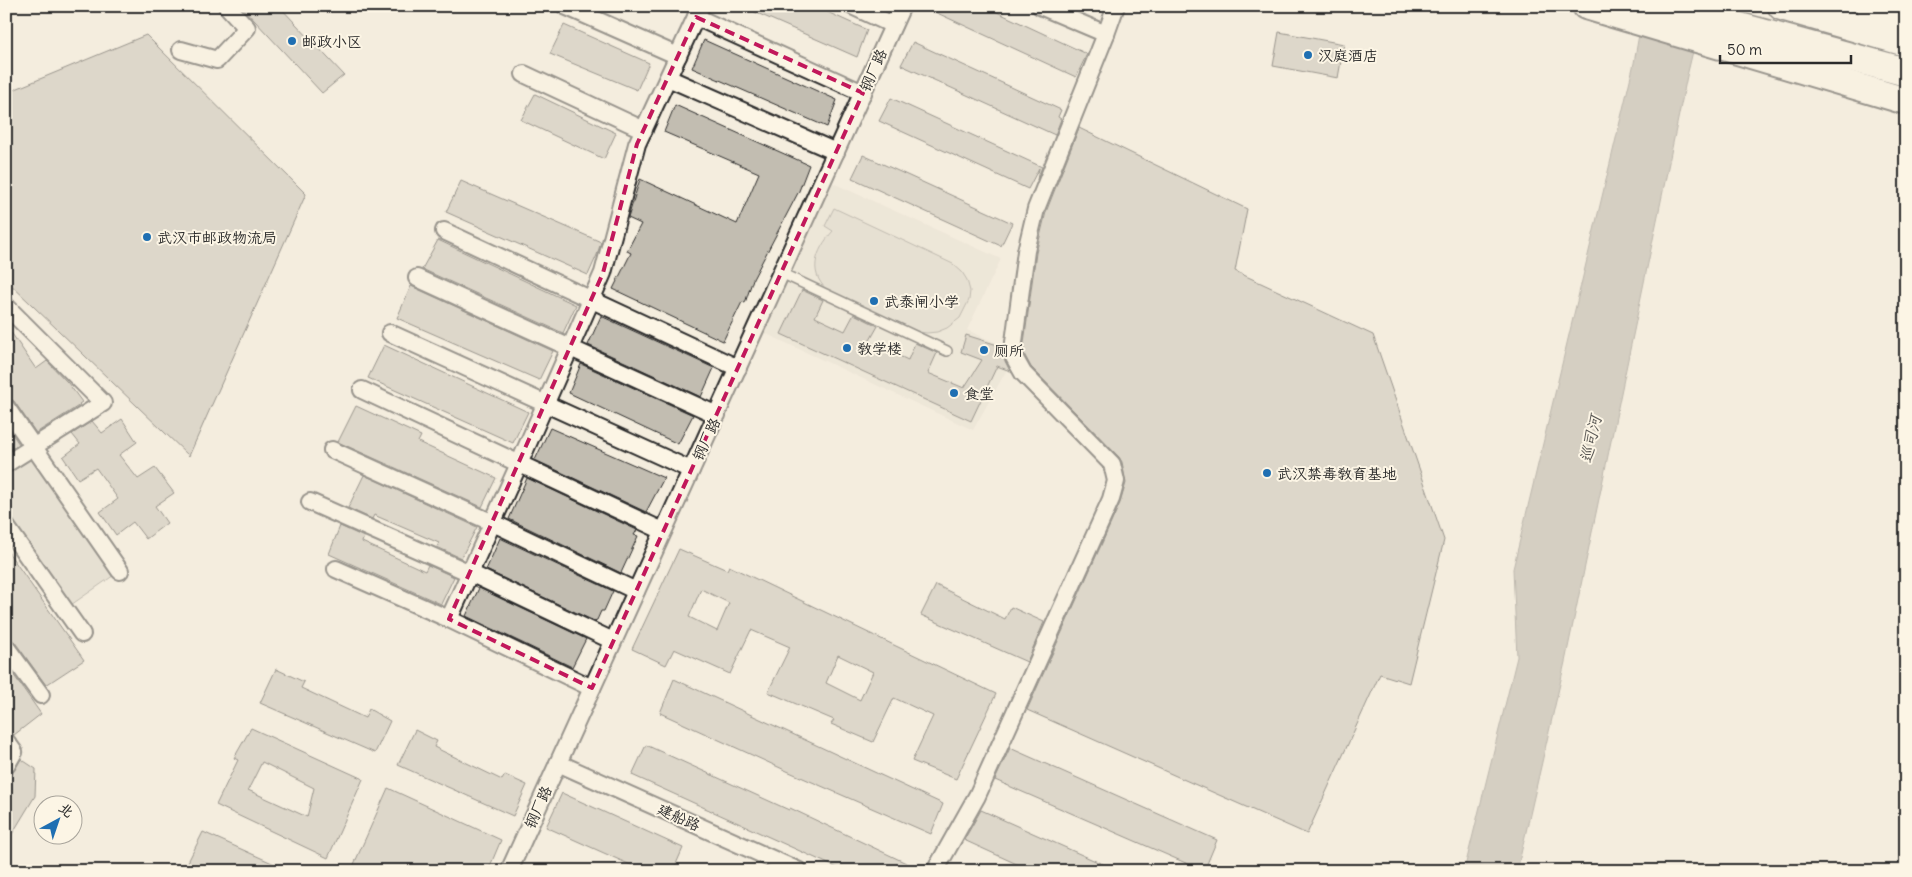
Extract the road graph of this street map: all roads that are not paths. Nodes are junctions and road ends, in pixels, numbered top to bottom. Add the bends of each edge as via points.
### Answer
1 (227, 6) edge
2 (565, 6) edge
3 (852, 6) edge
4 (902, 6) edge
5 (1040, 6) edge
6 (1116, 6) edge
7 (1586, 6) edge
8 (1662, 6) edge
9 (1782, 6) edge
10 (1869, 6) edge
11 (698, 12) edge
12 (1906, 16) edge
13 (894, 25) junction
14 (1106, 34) junction
15 (1906, 42) edge
16 (181, 50) dead end
17 (678, 56) junction
18 (1906, 72) edge
19 (524, 74) dead end
20 (668, 78) junction
21 (863, 93) junction
22 (1906, 101) edge
23 (644, 130) junction
24 (836, 152) junction
25 (444, 231) dead end
26 (781, 274) junction
27 (417, 278) dead end
28 (591, 300) junction
29 (6, 306) edge
30 (390, 333) dead end
31 (570, 347) junction
32 (946, 351) dead end
33 (738, 368) junction
34 (362, 390) dead end
35 (546, 404) junction
36 (6, 407) edge
37 (717, 414) junction
38 (34, 447) junction
39 (332, 450) dead end
40 (6, 464) edge
41 (520, 464) junction
42 (691, 470) junction
43 (310, 502) dead end
44 (493, 523) junction
45 (6, 526) edge
46 (663, 531) junction
47 (336, 569) dead end
48 (120, 571) dead end
49 (470, 573) junction
50 (636, 591) junction
51 (449, 619) junction
52 (82, 634) dead end
53 (614, 641) junction
54 (6, 647) edge
55 (592, 688) junction
56 (41, 695) dead end
57 (6, 741) edge
58 (558, 763) junction
59 (6, 766) edge
60 (509, 871) edge
61 (799, 871) edge
62 (935, 871) edge

1 - 16 street via 247,28 217,60
2 - 17 street
3 - 13 street
4 - 13 street, 钢厂路
5 - 14 street
6 - 14 street
7 - 22 main road
8 - 18 highway
9 - 15 highway
10 - 12 main road
11 - 17 street
11 - 21 street
13 - 21 street, 钢厂路
14 - 62 street via 1036,209 1025,260 1014,356 1024,373 1112,464 1116,481 1111,500 977,796
17 - 20 street
19 - 23 street
20 - 23 street
20 - 24 street
21 - 24 street, 钢厂路
23 - 28 street via 637,144 603,273
24 - 26 street, 钢厂路
25 - 28 street
26 - 32 lane
26 - 33 street, 钢厂路
27 - 31 street
28 - 31 street
28 - 33 street
29 - 38 street via 103,402
30 - 35 street
31 - 35 street
31 - 37 street
33 - 37 street, 钢厂路
34 - 41 street
35 - 41 street
35 - 42 street
36 - 38 street
37 - 42 street, 钢厂路
38 - 40 street
38 - 48 street
39 - 44 street
41 - 44 street
41 - 46 street
42 - 46 street, 钢厂路
43 - 49 street
44 - 49 street
44 - 50 street
45 - 52 street
46 - 50 street, 钢厂路
47 - 51 street
49 - 51 street
49 - 53 street
50 - 53 street, 钢厂路
51 - 55 street
53 - 55 street, 钢厂路
54 - 56 street
55 - 58 street, 钢厂路
57 - 59 street via 14,752
58 - 60 street, 钢厂路
58 - 61 street, 建船路

